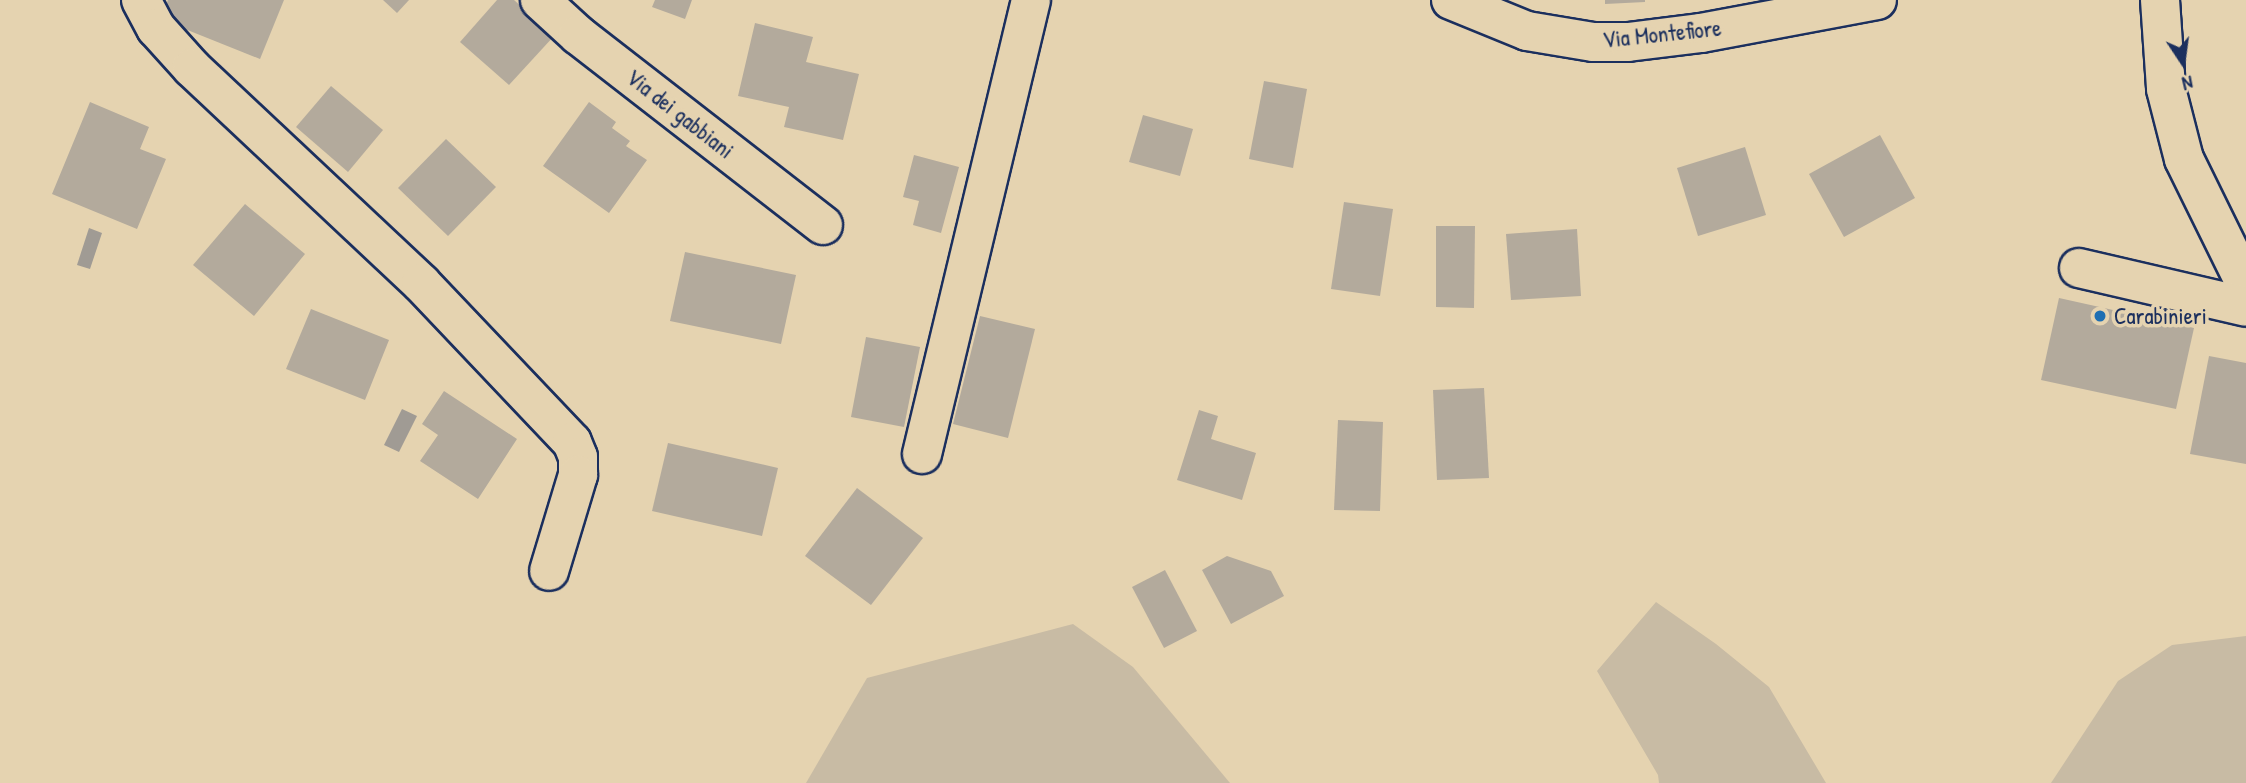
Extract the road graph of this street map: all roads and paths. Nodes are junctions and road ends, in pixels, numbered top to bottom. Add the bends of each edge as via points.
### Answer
1 (141, 0) edge
2 (540, 0) edge
3 (1031, 0) edge
4 (1451, 0) edge
5 (1877, 0) edge
6 (2160, 0) edge
7 (823, 225) dead end
8 (2079, 268) dead end
9 (2246, 285) edge
10 (2246, 307) edge
11 (922, 454) dead end
12 (550, 571) dead end

1 - 12 street via 156,28 192,68 421,283 567,435 576,450 578,475
2 - 7 street, Via dei gabbiani via 578,35
3 - 11 street
4 - 5 street, Via Montefiore via 1527,31 1593,42 1702,33
6 - 9 street via 2166,89 2177,135
8 - 10 street

